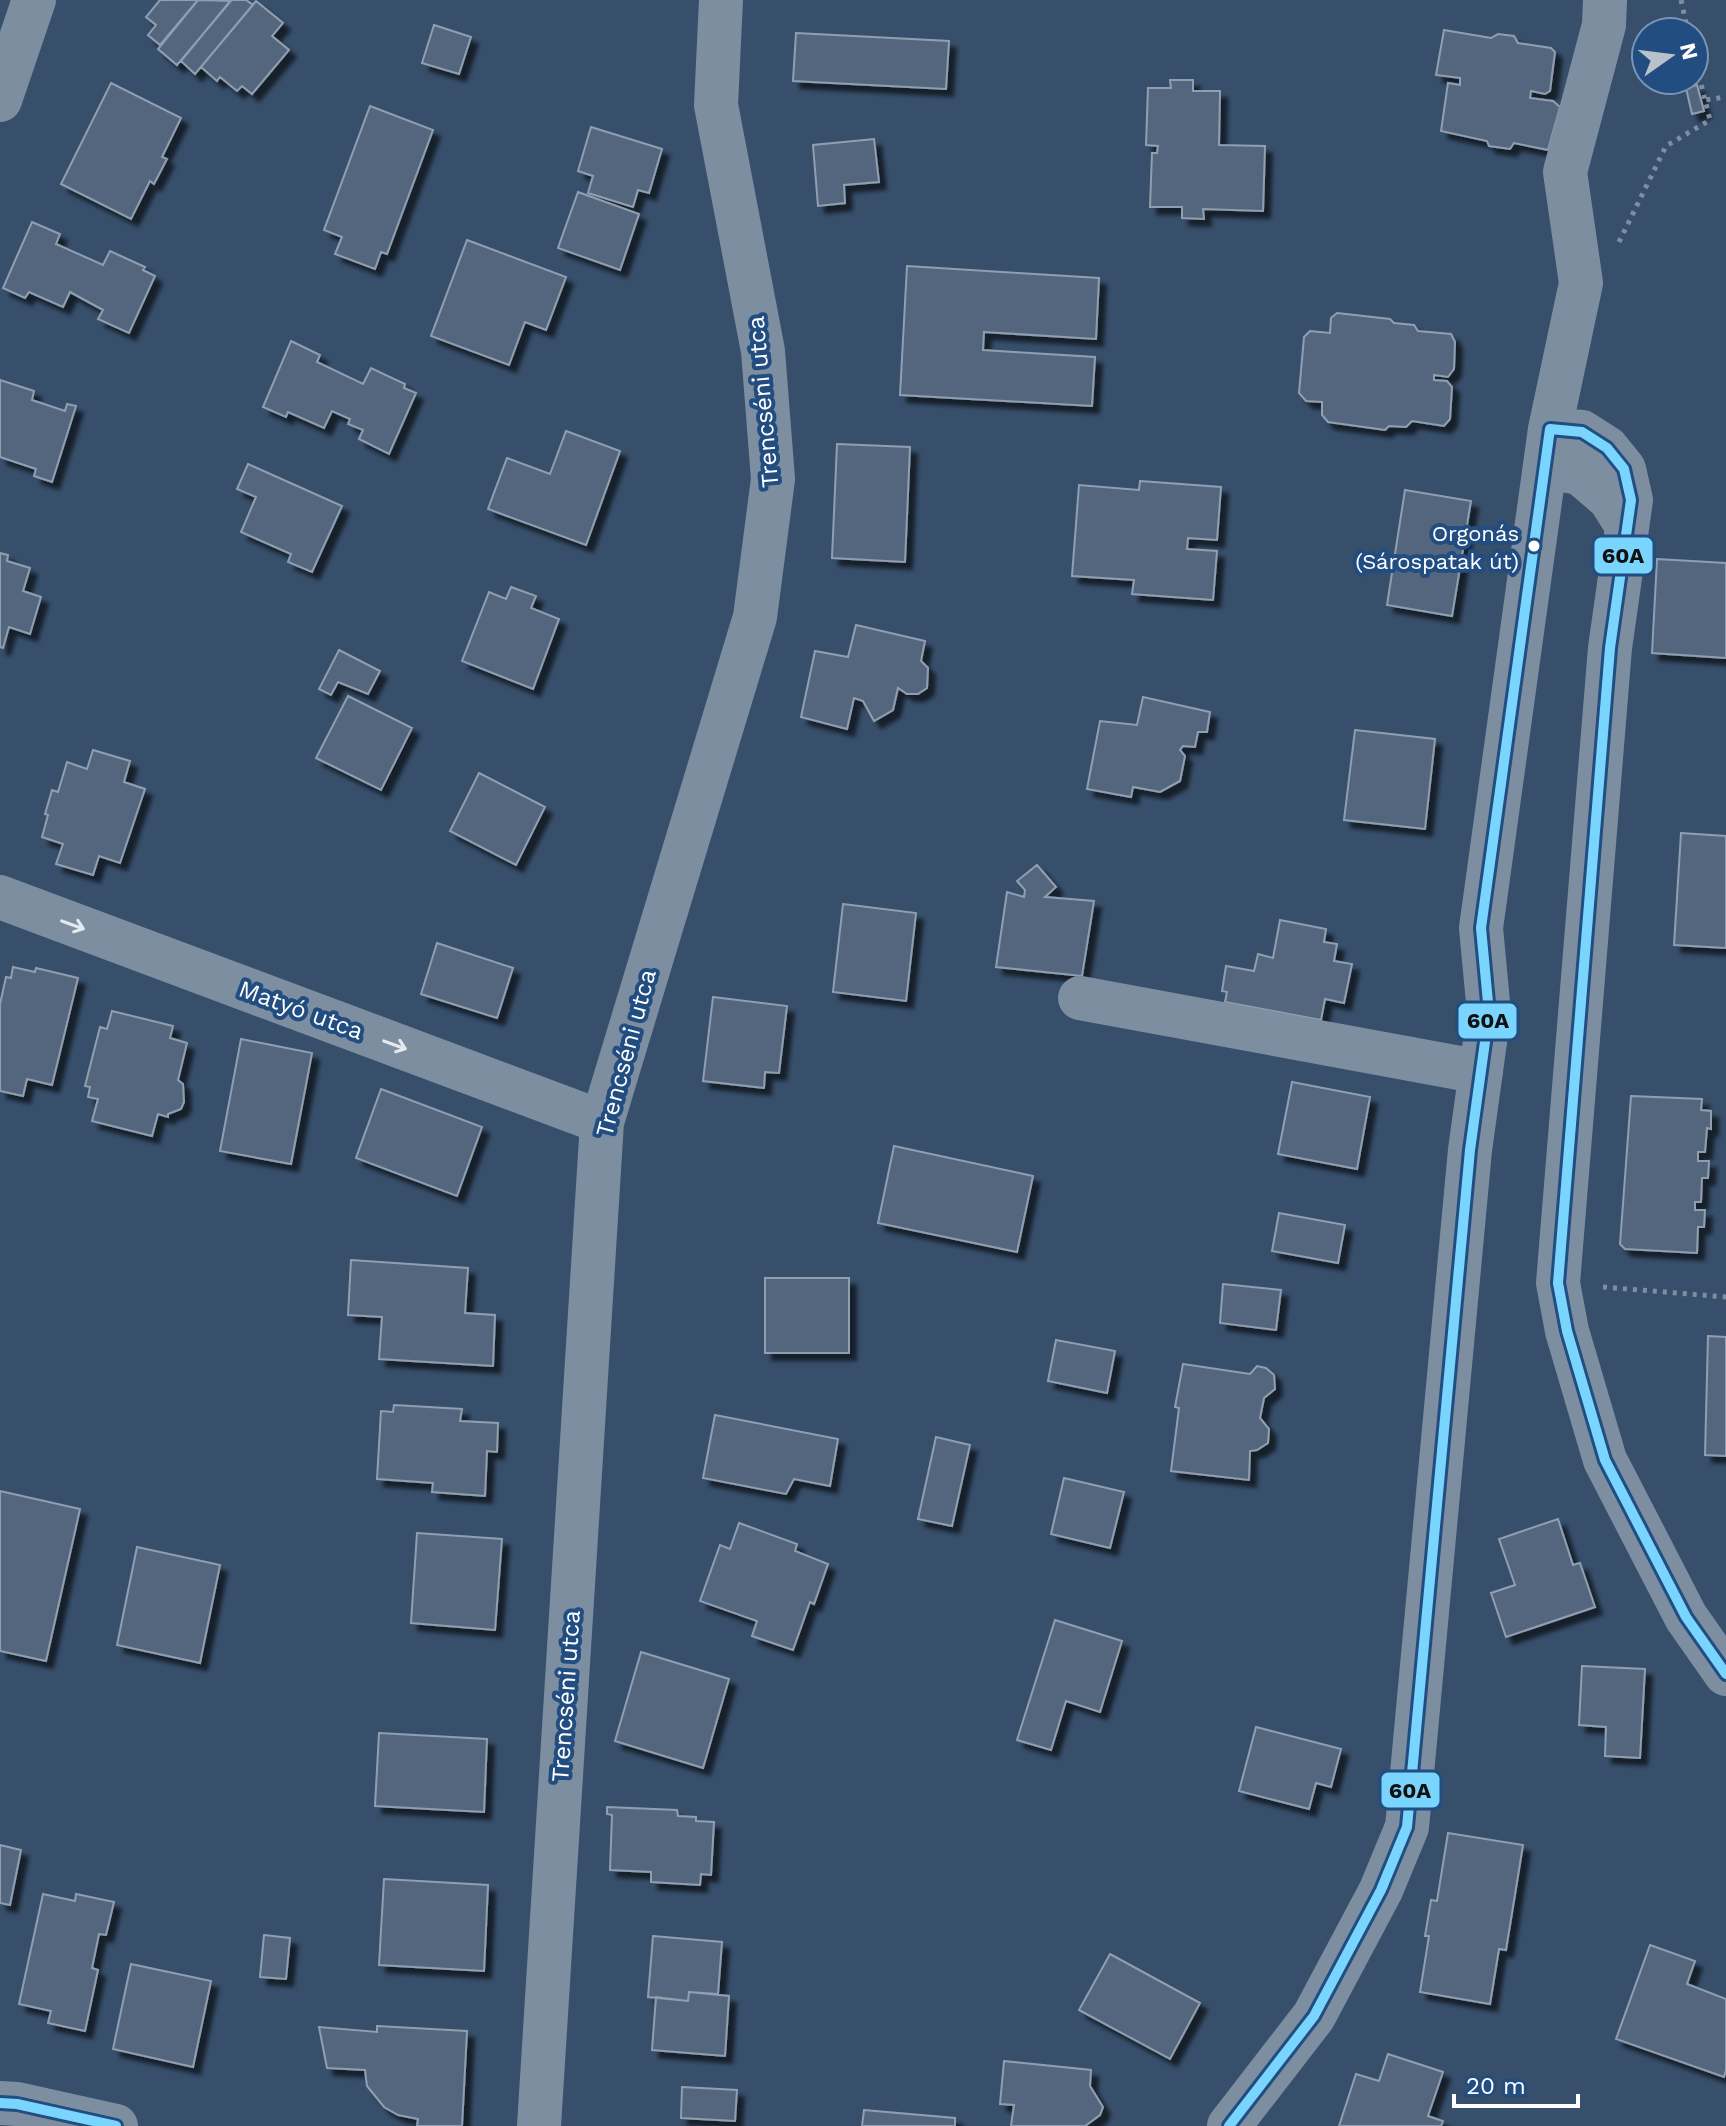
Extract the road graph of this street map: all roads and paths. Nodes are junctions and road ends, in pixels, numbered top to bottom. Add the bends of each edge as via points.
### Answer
1 (34, 0) edge
2 (721, 0) edge
3 (1605, 0) edge
4 (1704, 96) edge
5 (1726, 97) edge
6 (0, 100) edge
7 (1705, 100) junction
8 (1649, 180) dead end
9 (1548, 448) junction
10 (0, 897) edge
11 (1080, 998) dead end
12 (1481, 1072) junction
13 (602, 1122) junction
14 (1558, 1283) junction
15 (1726, 1297) edge
16 (1726, 1674) edge
17 (0, 2103) edge
18 (116, 2126) edge
19 (539, 2126) edge
20 (1229, 2126) edge

1 - 6 street
2 - 13 street, Trencséni utca via 716,105 763,351 773,479 755,617
3 - 9 street via 1604,25 1565,172 1581,283
4 - 7 path
5 - 7 path
7 - 8 path via 1710,120 1666,146
9 - 12 street via 1481,928 1489,1013
9 - 14 street via 1610,499 1627,526 1610,648
10 -> 13 street, Matyó utca
11 - 12 street
12 - 20 street via 1407,1827 1381,1890 1314,2016
13 - 19 street, Trencséni utca
14 - 15 path
14 - 16 street via 1605,1460 1686,1617
17 - 18 street

